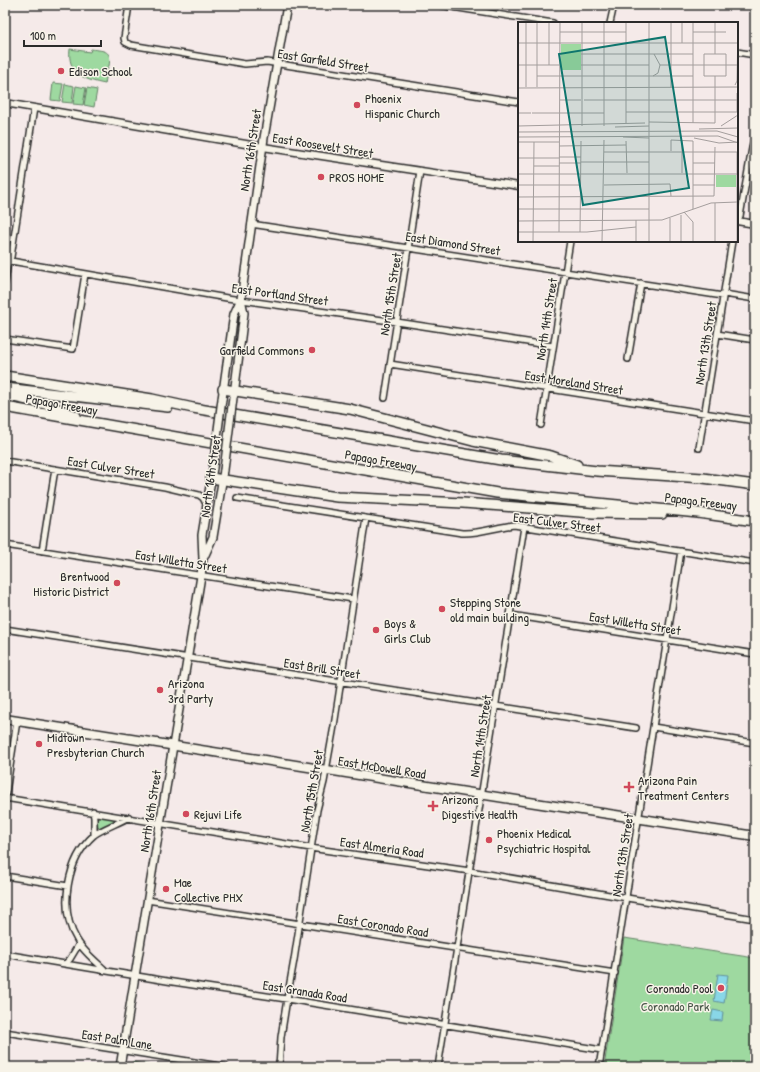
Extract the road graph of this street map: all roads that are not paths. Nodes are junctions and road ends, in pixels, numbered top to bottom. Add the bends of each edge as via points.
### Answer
1 (129, 5) edge
2 (287, 5) edge
3 (439, 5) edge
4 (614, 5) edge
5 (547, 22) edge
6 (610, 22) edge
7 (738, 52) edge
8 (755, 56) edge
9 (277, 64) junction
10 (518, 102) edge
11 (5, 103) edge
12 (34, 108) junction
13 (755, 131) edge
14 (754, 139) edge
15 (263, 147) junction
16 (420, 171) junction
17 (518, 186) edge
18 (738, 219) edge
19 (738, 221) edge
20 (251, 224) junction
21 (755, 224) edge
22 (570, 242) edge
23 (732, 242) edge
24 (408, 248) junction
25 (7, 261) edge
26 (564, 272) junction
27 (85, 274) junction
28 (5, 283) edge
29 (641, 283) junction
30 (723, 295) junction
31 (241, 299) junction
32 (755, 299) edge
33 (396, 322) junction
34 (717, 334) junction
35 (5, 339) edge
36 (755, 340) edge
37 (553, 346) junction
38 (628, 359) dead end
39 (390, 364) junction
40 (5, 376) edge
41 (5, 388) edge
42 (547, 388) junction
43 (223, 389) junction
44 (234, 394) junction
45 (5, 395) edge
46 (385, 398) dead end
47 (5, 407) edge
48 (193, 408) junction
49 (704, 413) junction
50 (755, 421) edge
51 (96, 423) junction
52 (541, 425) dead end
53 (699, 448) dead end
54 (5, 461) edge
55 (55, 469) junction
56 (597, 471) junction
57 (212, 473) junction
58 (222, 480) junction
59 (755, 485) edge
60 (237, 498) dead end
61 (207, 505) junction
62 (698, 513) junction
63 (366, 518) junction
64 (755, 520) edge
65 (524, 527) junction
66 (5, 545) edge
67 (42, 551) junction
68 (681, 551) junction
69 (203, 559) junction
70 (755, 563) edge
71 (201, 576) junction
72 (353, 599) junction
73 (511, 615) junction
74 (5, 629) edge
75 (667, 640) junction
76 (755, 654) edge
77 (187, 658) junction
78 (340, 682) junction
79 (496, 706) junction
80 (5, 719) edge
81 (17, 721) junction
82 (653, 727) junction
83 (636, 728) dead end
84 (755, 743) edge
85 (173, 746) junction
86 (326, 770) junction
87 (482, 795) junction
88 (5, 798) edge
89 (93, 811) junction
90 (129, 817) junction
91 (639, 819) junction
92 (160, 823) junction
93 (94, 835) junction
94 (755, 836) edge
95 (312, 848) junction
96 (470, 871) junction
97 (5, 876) edge
98 (68, 886) junction
99 (627, 898) junction
100 (147, 900) junction
101 (755, 919) edge
102 (300, 923) junction
103 (79, 944) junction
104 (457, 948) junction
105 (5, 954) edge
106 (66, 963) junction
107 (104, 970) junction
108 (615, 972) junction
109 (135, 975) junction
110 (287, 999) junction
111 (445, 1024) junction
112 (5, 1032) edge
113 (602, 1050) junction
114 (123, 1051) junction
115 (120, 1067) edge
116 (226, 1067) edge
117 (279, 1067) edge
118 (438, 1067) edge
119 (599, 1067) edge

1 - 9 street, East Garfield Street via 124,42 131,45 245,64
2 - 9 main road, North 16th Street
3 - 5 street
4 - 6 street
7 - 8 street
9 - 10 street, East Garfield Street
9 - 15 main road, North 16th Street
11 - 12 street, East Roosevelt Street
12 - 15 street, East Roosevelt Street
12 - 25 street via 11,257
13 - 14 street
14 - 18 street
15 - 16 street, East Roosevelt Street
15 - 20 main road, North 16th Street
16 - 17 street, East Roosevelt Street
16 - 24 street, North 15th Street
19 - 21 street
20 - 24 street, East Diamond Street
20 - 31 main road, North 16th Street
22 - 26 street, North 14th Street
23 - 30 street, North 13th Street
24 - 26 street, East Diamond Street
24 - 33 street, North 15th Street
25 - 27 street, East Portland Street
25 - 28 street
26 - 29 street, East Diamond Street
26 - 37 street, North 14th Street
27 - 31 street, East Portland Street
27 - 35 street via 73,350
29 - 30 street, East Diamond Street
29 - 38 street
30 - 32 street, East Diamond Street
30 - 34 street, North 13th Street
31 - 33 street, East Portland Street
31 - 43 main road, North 16th Street via 234,314
31 - 44 main road, North 16th Street via 244,313
33 - 37 street, East Portland Street
33 - 39 street, North 15th Street
34 - 36 street
34 - 49 street, North 13th Street
37 - 42 street, North 14th Street
39 - 42 street, East Moreland Street
39 - 46 street, North 15th Street
40 - 48 highway, Papago Freeway
41 - 48 highway via 155,406
42 - 49 street, East Moreland Street
42 - 52 street, North 14th Street
43 - 44 highway
43 - 57 main road, North 16th Street, bridge
44 - 56 highway via 350,409 473,441 550,456
44 - 58 main road, North 16th Street, bridge
45 - 51 highway via 46,404
47 - 51 highway, Papago Freeway
48 - 56 highway, Papago Freeway via 502,460
49 - 50 street, East Moreland Street
49 - 53 street, North 13th Street
51 - 62 highway, Papago Freeway via 497,493
54 - 55 street, East Culver Street
55 - 61 street, East Culver Street via 165,486 196,494 203,498
55 - 67 street
56 - 59 highway, Papago Freeway via 703,478
57 - 58 highway
57 - 61 main road, North 16th Street
58 - 62 highway via 352,498 647,515
58 - 69 main road, North 16th Street via 213,537
60 - 63 street, East Culver Street
61 - 69 main road, North 16th Street via 202,535
62 - 64 highway, Papago Freeway
63 - 65 street, East Culver Street via 469,533 509,526
63 - 72 street, North 15th Street
65 - 68 street, East Culver Street
65 - 73 street, North 14th Street
66 - 67 street, East Willetta Street
67 - 71 street, East Willetta Street
68 - 70 street, East Culver Street
68 - 75 street, North 13th Street
69 - 71 main road, North 16th Street
71 - 72 street, East Willetta Street
71 - 77 main road, North 16th Street
72 - 78 street, North 15th Street
73 - 75 street, East Willetta Street
73 - 79 street, North 14th Street
74 - 77 street, East Brill Street
75 - 76 street, East Willetta Street
75 - 82 street, North 13th Street
77 - 78 street, East Brill Street
77 - 85 main road, North 16th Street
78 - 79 street, East Brill Street
78 - 86 street, North 15th Street
79 - 83 street, East Brill Street
79 - 87 street, North 14th Street
80 - 81 main road, East McDowell Road
81 - 85 main road, East McDowell Road
81 - 88 street
82 - 84 street
82 - 91 street, North 13th Street
85 - 86 main road, East McDowell Road
85 - 92 main road, North 16th Street
86 - 87 main road, East McDowell Road
86 - 95 street, North 15th Street
87 - 91 main road, East McDowell Road
87 - 96 street, North 14th Street
88 - 89 street, East Almeria Road
89 - 90 street, East Almeria Road
89 - 93 street
90 - 92 street, East Almeria Road
90 - 93 street
91 - 94 main road, East McDowell Road
91 - 99 street, North 13th Street
92 - 95 street, East Almeria Road
92 - 100 main road, North 16th Street
93 - 98 street via 76,860
95 - 96 street, East Almeria Road
95 - 102 street, North 15th Street
96 - 99 street, East Almeria Road
96 - 104 street, North 14th Street
97 - 98 street
98 - 103 street via 69,921
99 - 101 street, East Almeria Road
99 - 108 street, North 13th Street
100 - 102 street, East Coronado Road
100 - 109 main road, North 16th Street
102 - 104 street, East Coronado Road
102 - 110 street, North 15th Street
103 - 106 street
103 - 107 street
104 - 108 street, East Coronado Road
104 - 111 street, North 14th Street
105 - 106 street, East Granada Road
106 - 107 street, East Granada Road
107 - 109 street, East Granada Road
108 - 113 street, North 13th Street
109 - 110 street, East Granada Road
109 - 114 main road, North 16th Street
110 - 111 street, East Granada Road
110 - 117 street, North 15th Street
111 - 113 street, East Granada Road
111 - 118 street, North 14th Street
112 - 114 street, East Palm Lane
113 - 119 street, North 13th Street
114 - 115 main road, North 16th Street
114 - 116 street, East Palm Lane

